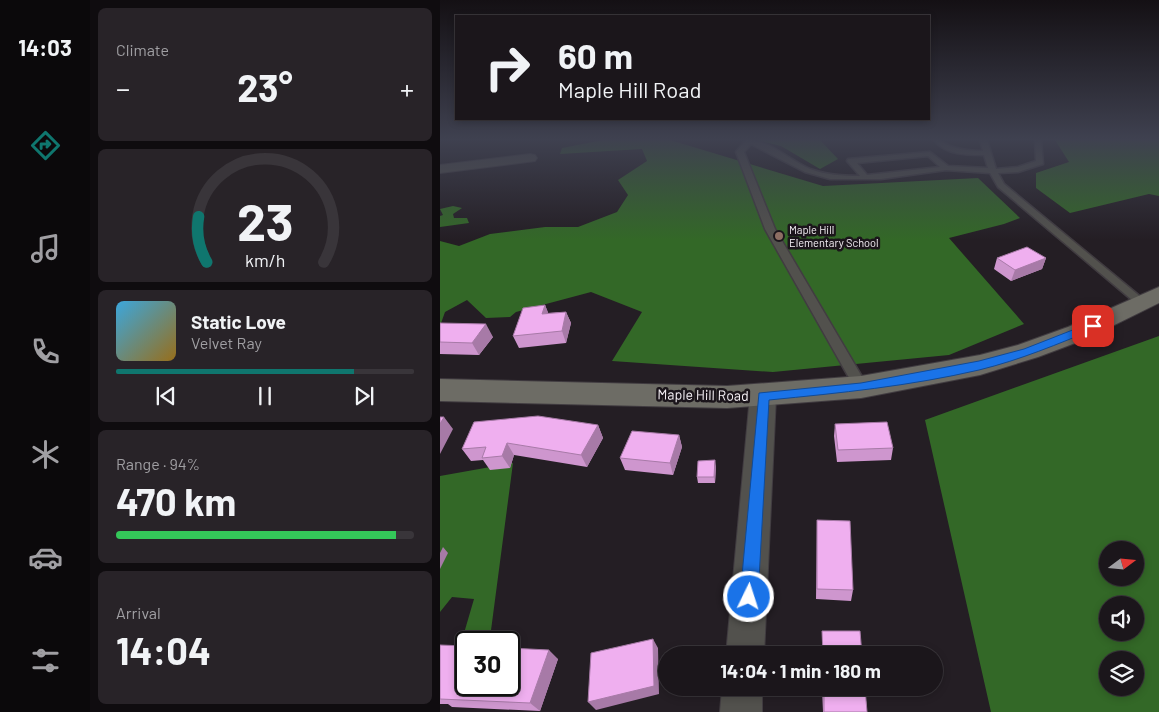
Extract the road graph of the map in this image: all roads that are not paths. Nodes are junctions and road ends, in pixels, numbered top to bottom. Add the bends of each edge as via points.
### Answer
1 (748, 173) edge
2 (814, 173) edge
3 (862, 173) edge
4 (892, 173) edge
5 (994, 173) edge
6 (864, 176) junction
7 (1150, 298) edge
8 (861, 387) junction
9 (440, 390) edge
10 (763, 396) junction
11 (746, 646) edge
12 (742, 696) edge
13 (741, 712) edge

1 - 8 lane via 770,229
2 - 6 lane via 841,178
3 - 6 lane
4 - 6 lane
5 - 7 lane via 1001,185
7 - 8 street, Maple Hill Road via 1077,334 980,366
8 - 10 street, Maple Hill Road
9 - 10 street, Maple Hill Road
10 - 11 street
12 - 13 street

